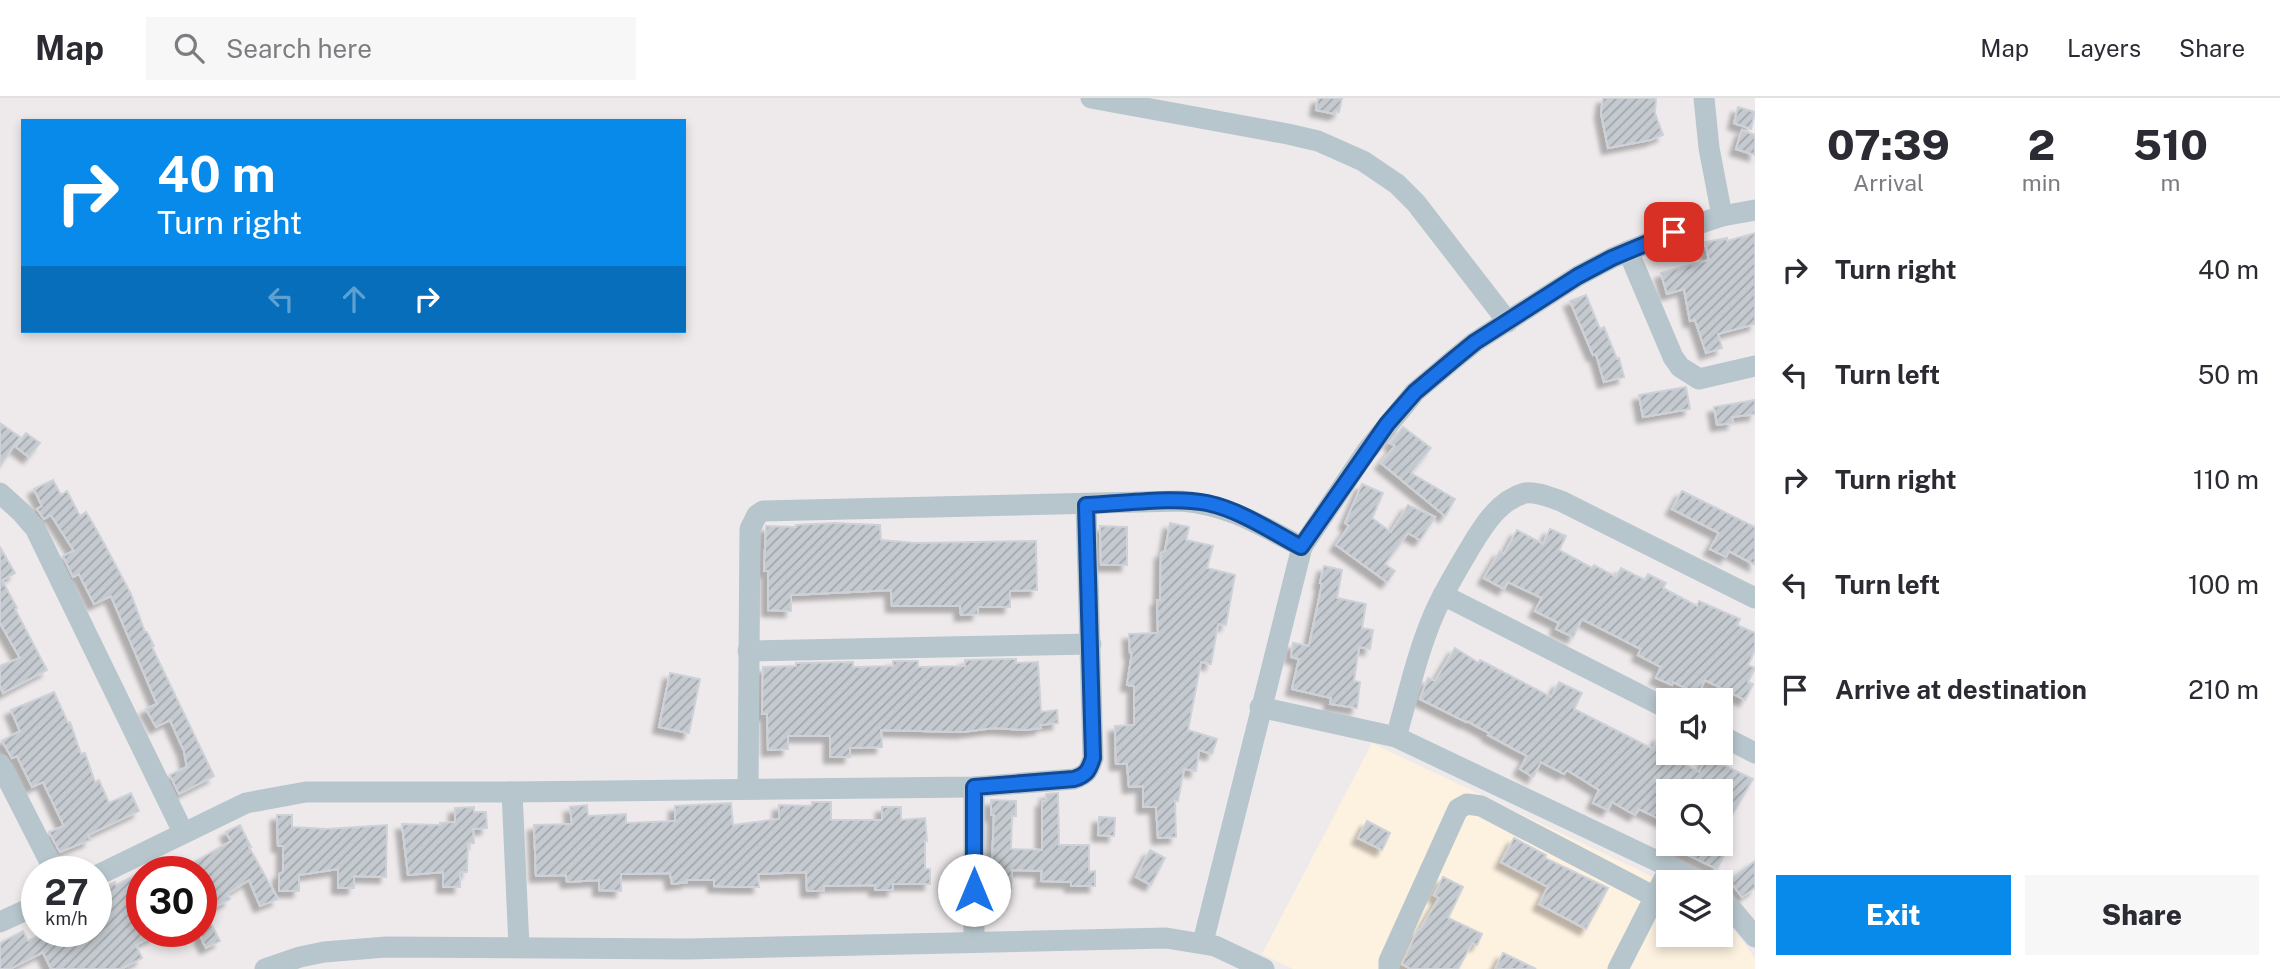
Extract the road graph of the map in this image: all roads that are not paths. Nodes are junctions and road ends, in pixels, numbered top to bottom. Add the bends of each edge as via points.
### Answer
1 (1091, 98) edge
2 (1704, 98) edge
3 (1755, 210) edge
4 (1722, 216) junction
5 (1628, 251) junction
6 (1508, 322) junction
7 (1755, 366) edge
8 (0, 494) edge
9 (1086, 505) junction
10 (1301, 547) junction
11 (1443, 595) junction
12 (1755, 598) edge
13 (1091, 644) junction
14 (748, 651) junction
15 (1656, 703) edge
16 (1260, 707) junction
17 (1396, 737) junction
18 (1733, 742) edge
19 (1755, 753) edge
20 (0, 764) edge
21 (974, 787) junction
22 (748, 789) junction
23 (512, 792) junction
24 (183, 832) junction
25 (47, 856) edge
26 (1670, 867) junction
27 (112, 868) edge
28 (1676, 870) edge
29 (1655, 897) junction
30 (1733, 911) edge
31 (21, 912) edge
32 (0, 922) edge
33 (1755, 937) edge
34 (974, 942) junction
35 (1203, 942) junction
36 (519, 947) junction
37 (689, 959) edge
38 (265, 969) edge
39 (1264, 969) edge
40 (1389, 969) edge
41 (1618, 969) edge

1 - 6 street via 1288,134 1318,141 1363,161 1416,203
2 - 4 street
3 - 4 street
4 - 5 street
5 - 6 street via 1578,276
5 - 7 street via 1680,367 1699,379
6 - 10 street via 1475,342 1415,392 1366,452
8 - 24 street via 35,528
9 - 10 street via 1205,503 1230,510
9 - 13 street
9 - 14 street via 763,511 750,529
10 - 16 street
11 - 12 street via 1497,510 1527,493 1562,501
11 - 15 street
11 - 17 street
13 - 14 street
13 - 21 street via 1093,758 1084,776
14 - 22 street
16 - 17 street
16 - 35 street
17 - 26 street
18 - 19 street
20 - 25 street
21 - 22 street
21 - 34 street
22 - 23 street
23 - 24 street via 306,792 246,803
23 - 36 street
24 - 27 street
26 - 28 street
26 - 29 street
29 - 40 street via 1481,806 1467,804 1458,809
29 - 41 street
30 - 33 street
31 - 32 street
34 - 35 street via 1166,937
34 - 37 street
35 - 39 street
36 - 37 street
36 - 38 street via 357,948 300,957

